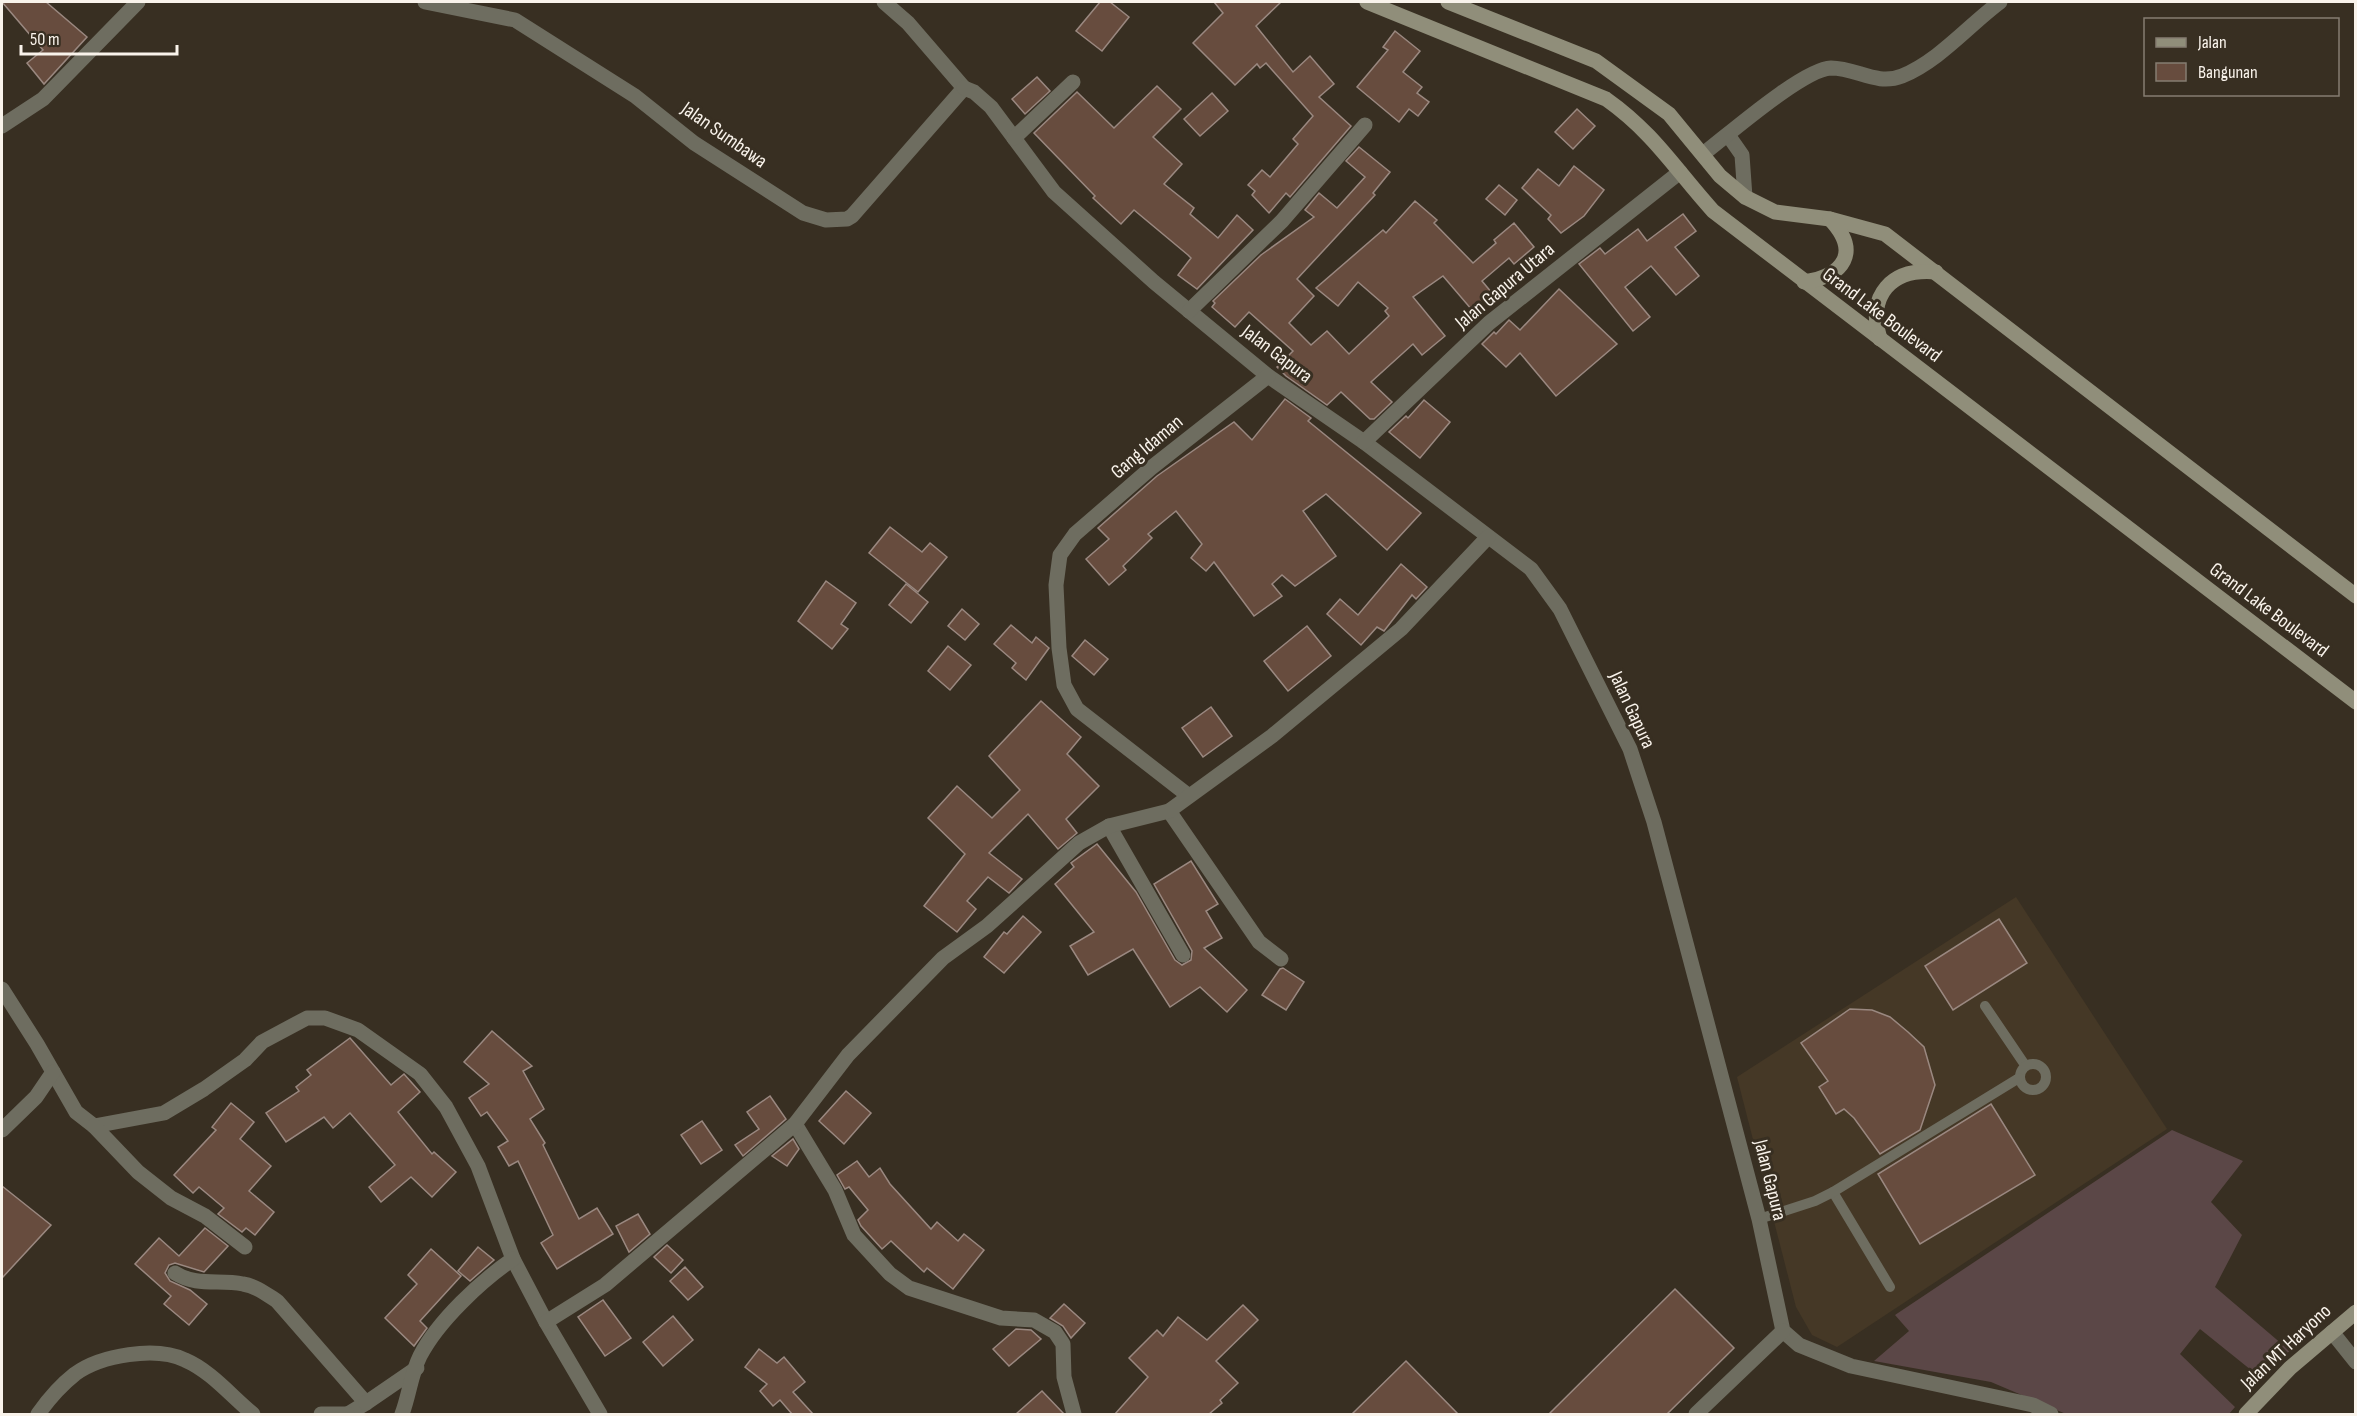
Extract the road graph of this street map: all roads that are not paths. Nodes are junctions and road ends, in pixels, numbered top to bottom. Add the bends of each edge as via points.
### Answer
1 (138, 2) edge
2 (425, 2) edge
3 (884, 2) edge
4 (1367, 2) edge
5 (1448, 2) edge
6 (2000, 2) edge
7 (1073, 82) dead end
8 (964, 88) junction
9 (1365, 125) dead end
10 (2, 126) edge
11 (1728, 135) junction
12 (1014, 138) junction
13 (1703, 154) junction
14 (1680, 172) junction
15 (1745, 197) junction
16 (1830, 219) junction
17 (1936, 272) junction
18 (1804, 282) junction
19 (1189, 311) junction
20 (1880, 339) junction
21 (1268, 376) junction
22 (1364, 442) junction
23 (1488, 537) junction
24 (2355, 596) edge
25 (2355, 702) edge
26 (1190, 796) junction
27 (1169, 812) junction
28 (1109, 826) junction
29 (1183, 955) dead end
30 (1281, 959) dead end
31 (2, 989) edge
32 (1985, 1006) dead end
33 (2025, 1065) junction
34 (53, 1072) junction
35 (2019, 1078) junction
36 (795, 1124) junction
37 (94, 1126) junction
38 (2, 1130) edge
39 (1833, 1192) junction
40 (1759, 1219) junction
41 (245, 1247) dead end
42 (513, 1259) junction
43 (175, 1273) dead end
44 (1890, 1287) dead end
45 (2355, 1312) edge
46 (546, 1322) junction
47 (1783, 1331) junction
48 (2332, 1332) junction
49 (2355, 1362) edge
50 (417, 1368) junction
51 (366, 1403) junction
52 (38, 1414) edge
53 (254, 1414) edge
54 (321, 1414) edge
55 (347, 1414) edge
56 (402, 1414) edge
57 (600, 1414) edge
58 (1074, 1414) edge
59 (1696, 1414) edge
60 (2051, 1414) edge
61 (2246, 1414) edge

1 - 10 street via 43,99
2 - 8 street, Jalan Sumbawa via 515,20 635,96 694,142 793,206 826,220 852,216
3 - 8 street, Jalan Gapura via 908,23
4 - 14 street, Grand Lake Boulevard via 1606,99 1634,119
5 - 13 street via 1596,61 1669,114
6 - 11 street via 1931,60 1901,76 1884,80 1831,68 1808,75
7 - 12 street
8 - 12 street, Jalan Gapura via 991,107
9 - 19 street via 1282,221
11 - 13 street
11 - 15 street via 1742,155
12 - 19 street, Jalan Gapura via 1054,192
13 - 15 street via 1720,176
14 - 18 street, Grand Lake Boulevard via 1713,211
14 - 22 street, Jalan Gapura Utara via 1489,323
15 - 16 street via 1775,212
16 - 17 street via 1885,234
16 - 18 street via 1846,243 1844,262 1834,273
17 - 20 street via 1915,270 1890,282 1875,313
17 - 24 street
18 - 20 street, Grand Lake Boulevard
19 - 21 street, Jalan Gapura
20 - 25 street, Grand Lake Boulevard
21 - 22 street, Jalan Gapura
21 - 26 street, Gang Idaman via 1151,468 1075,534 1060,555 1056,585 1064,685 1077,709
22 - 23 street, Jalan Gapura
23 - 26 street via 1401,628 1344,679
23 - 40 street, Jalan Gapura via 1531,569 1560,609 1630,749 1654,822
26 - 27 street
27 - 28 street
27 - 30 street via 1258,942
28 - 29 street
28 - 36 street via 1078,843 987,926 944,957 848,1055
31 - 34 street
32 - 33 lane
33 - 35 lane
33 - 35 lane via 2039,1065 2044,1070 2044,1084 2032,1090
34 - 37 street via 76,1112
34 - 38 street via 36,1097
35 - 39 lane
36 - 46 street via 604,1285
36 - 58 street via 835,1190 854,1235 899,1282 1001,1318 1034,1320 1055,1332 1063,1344 1064,1377
37 - 41 street via 146,1179
37 - 42 street via 164,1113 245,1060 262,1042 307,1018 325,1018 358,1030 420,1074 446,1107 478,1166
39 - 40 lane
39 - 44 lane
40 - 47 street, Jalan Gapura
42 - 46 street
42 - 50 street via 483,1280 450,1316 420,1356
43 - 51 street via 188,1282 243,1284 260,1289 277,1301
45 - 48 street, Jalan MT Haryono
46 - 57 street
47 - 59 street
47 - 60 street via 1799,1345 1851,1366 2033,1405
48 - 49 street
48 - 61 street, Jalan MT Haryono
50 - 51 street
50 - 56 street
51 - 55 street
52 - 53 street via 76,1373 140,1352 164,1353 187,1360
54 - 55 street

